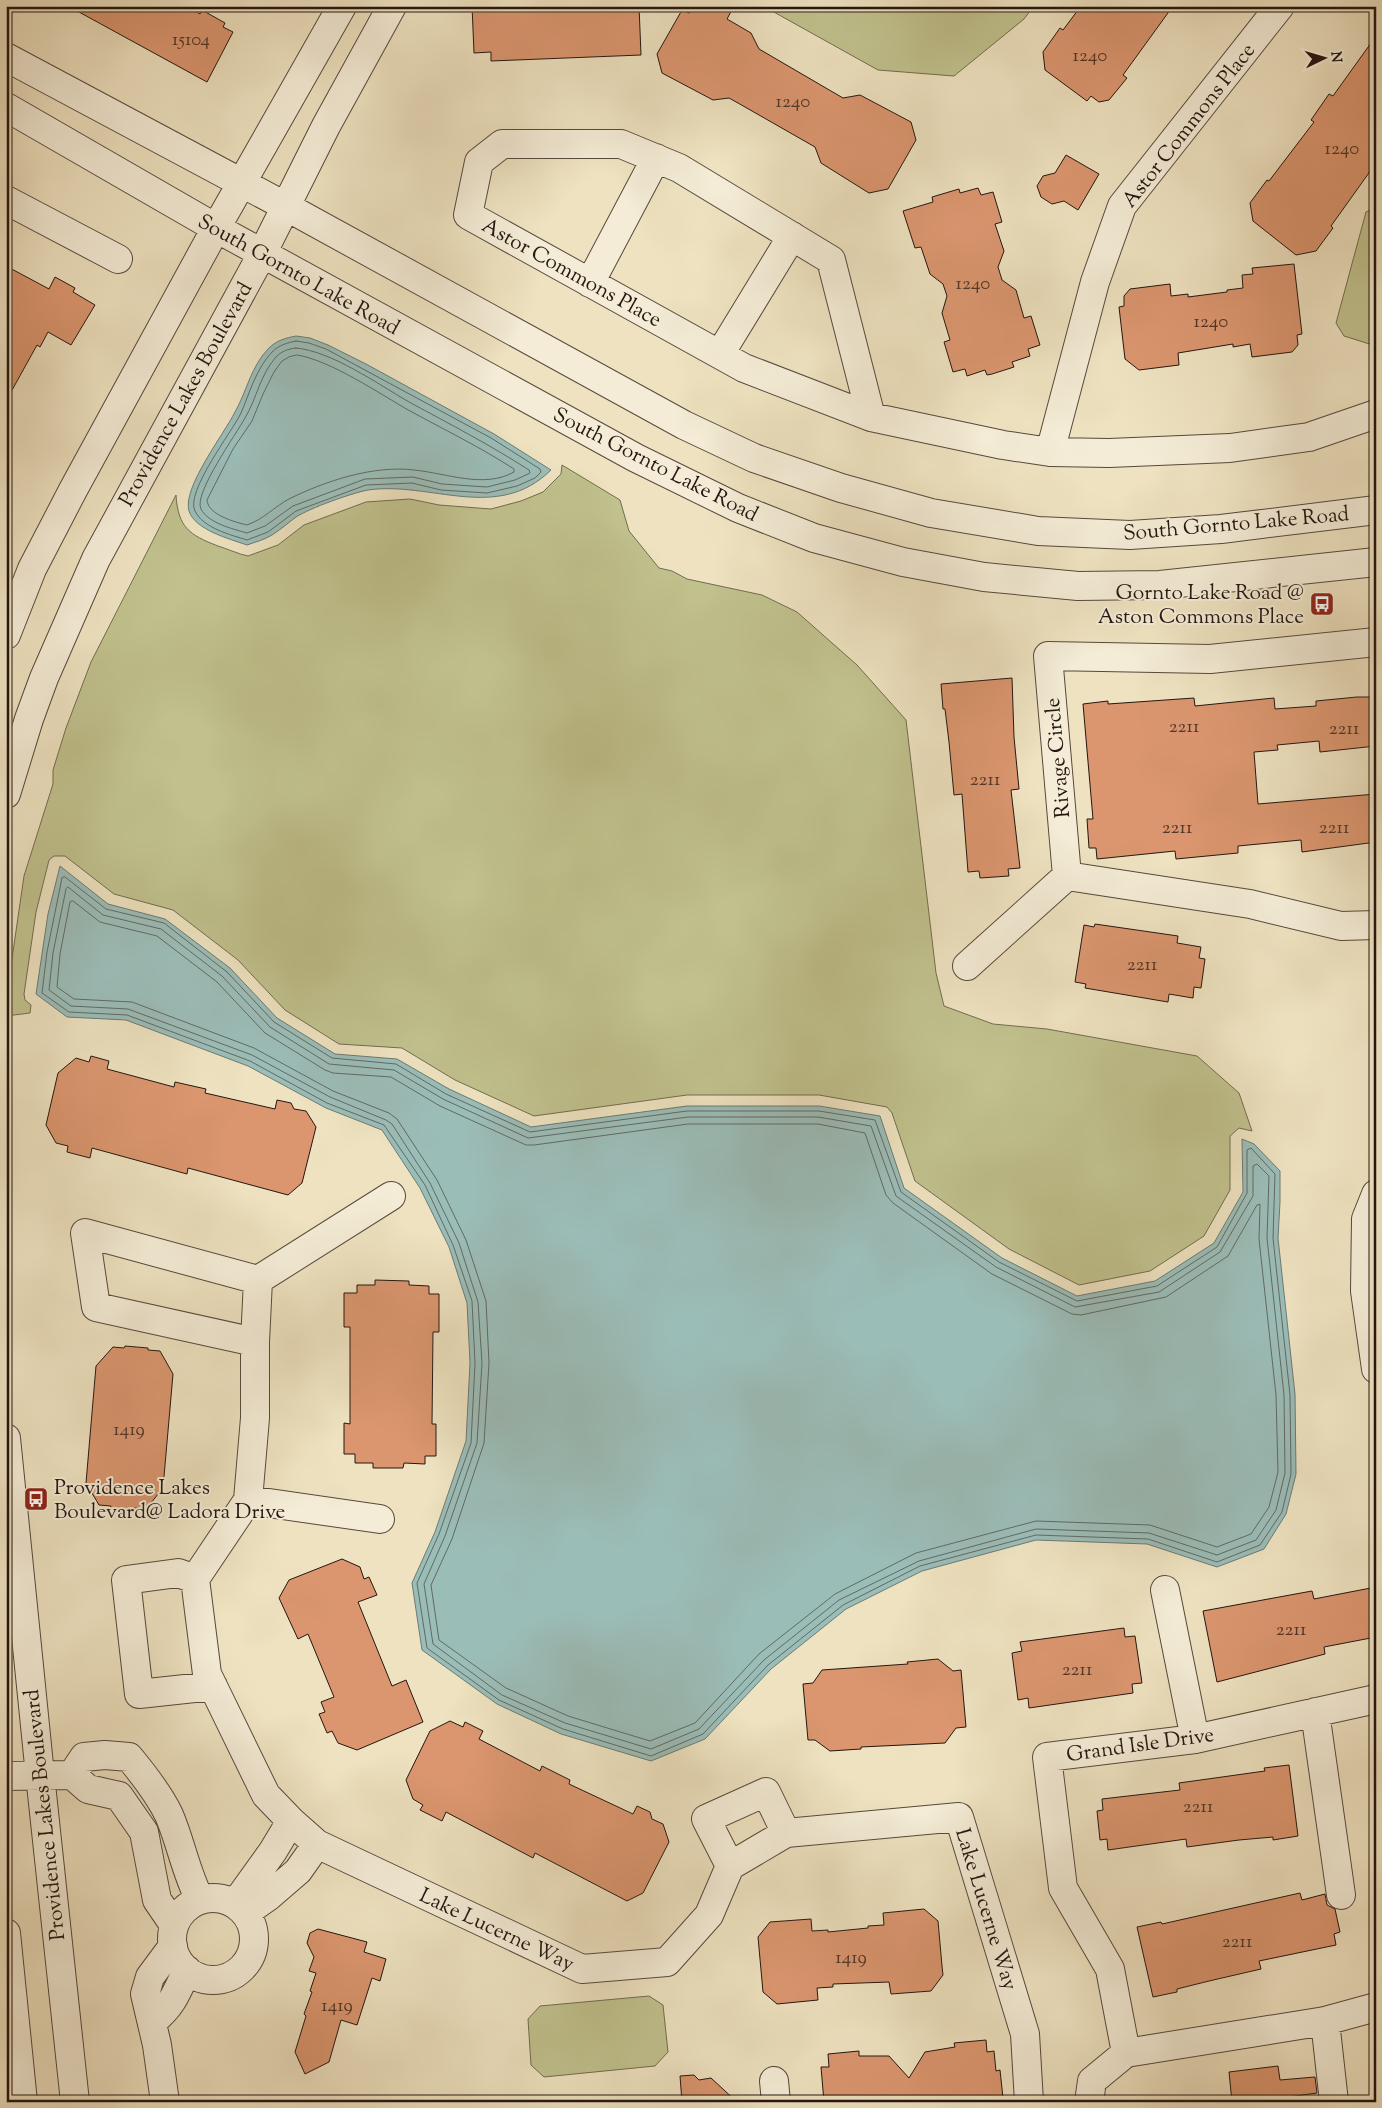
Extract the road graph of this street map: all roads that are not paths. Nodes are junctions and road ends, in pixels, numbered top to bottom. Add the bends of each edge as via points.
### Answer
1 (342, 6) edge
2 (392, 6) edge
3 (1280, 6) edge
4 (6, 57) edge
5 (6, 107) edge
6 (656, 158) junction
7 (241, 183) junction
8 (6, 200) edge
9 (285, 206) junction
10 (216, 228) junction
11 (792, 236) junction
12 (262, 254) junction
13 (118, 258) dead end
14 (590, 283) junction
15 (720, 354) junction
16 (1376, 414) edge
17 (871, 417) junction
18 (1050, 452) junction
19 (1376, 510) edge
20 (1376, 562) edge
21 (6, 635) edge
22 (1376, 642) edge
23 (12, 759) edge
24 (6, 794) edge
25 (1067, 876) junction
26 (1376, 925) edge
27 (967, 966) dead end
28 (1376, 1194) edge
29 (391, 1196) dead end
30 (258, 1280) junction
31 (1373, 1329) edge
32 (255, 1342) junction
33 (1376, 1369) edge
34 (6, 1438) edge
35 (248, 1500) junction
36 (380, 1519) dead end
37 (195, 1579) junction
38 (1166, 1590) dead end
39 (213, 1686) junction
40 (1376, 1698) edge
41 (1315, 1712) junction
42 (1195, 1739) junction
43 (72, 1774) junction
44 (40, 1775) junction
45 (6, 1776) edge
46 (291, 1821) junction
47 (786, 1833) junction
48 (317, 1844) junction
49 (730, 1866) junction
50 (1341, 1895) dead end
51 (200, 1900) junction
52 (240, 1909) junction
53 (6, 1933) edge
54 (174, 1936) junction
55 (186, 1970) junction
56 (1376, 2008) edge
57 (152, 2021) junction
58 (1324, 2021) junction
59 (1126, 2053) junction
60 (23, 2102) edge
61 (75, 2102) edge
62 (164, 2102) edge
63 (1029, 2102) edge
64 (1088, 2102) edge
65 (1334, 2102) edge

1 - 7 street
2 - 9 street, Providence Lakes Boulevard
3 - 18 street, Astor Commons Place via 1122,206 1095,282
4 - 7 street, South Gornto Lake Road
5 - 10 street, South Gornto Lake Road
6 - 11 street, Astor Commons Place via 679,168
6 - 14 street
6 - 14 street, Astor Commons Place via 621,144 502,144 479,162 468,215
7 - 9 street, South Gornto Lake Road
7 - 10 street
8 - 13 street
9 - 12 street, Providence Lakes Boulevard
9 - 19 street, South Gornto Lake Road via 684,425 754,458 841,488 931,513 1038,531 1130,535 1222,529
10 - 12 street, South Gornto Lake Road
10 - 21 street via 32,569
11 - 15 street
11 - 17 street, Astor Commons Place via 831,260
12 - 20 street, South Gornto Lake Road via 636,458 738,508 814,538 903,562 975,575 1078,586 1160,585
12 - 23 street, Providence Lakes Boulevard via 96,559
14 - 15 street, Astor Commons Place
15 - 17 street, Astor Commons Place via 744,368
16 - 18 street, Astor Commons Place via 1309,437 1230,448
17 - 18 street, Astor Commons Place
22 - 25 street, Rivage Circle via 1210,659 1048,656
23 - 24 street, Providence Lakes Boulevard
25 - 26 street via 1250,904 1342,926
25 - 27 street
28 - 31 street via 1366,1219 1365,1291
29 - 30 street
30 - 32 street
30 - 32 street via 85,1233 96,1307
31 - 33 street
32 - 35 street via 255,1418
34 - 44 street, Providence Lakes Boulevard
35 - 36 street
35 - 37 street
37 - 39 street, Lake Lucerne Way via 206,1674
37 - 39 street via 178,1573 126,1580 140,1694
38 - 42 street
39 - 46 street, Lake Lucerne Way via 266,1795
40 - 41 street, Grand Isle Drive
41 - 42 street, Grand Isle Drive
41 - 50 street
42 - 59 street, Grand Isle Drive via 1047,1757 1063,1888 1110,1969
43 - 44 street
43 - 51 street via 84,1757 129,1758 148,1780 169,1815
43 - 54 street via 88,1790 119,1796 144,1832 157,1900
44 - 45 street
44 - 61 street, Providence Lakes Boulevard
46 - 48 street, Lake Lucerne Way
46 - 52 street
47 - 49 street, Lake Lucerne Way
47 - 49 street via 766,1792 706,1819
47 - 63 street, Lake Lucerne Way via 959,1818 1025,2034
48 - 49 street, Lake Lucerne Way via 582,1969 667,1962 709,1915
48 - 52 street via 298,1871 269,1896
51 - 52 street via 224,1899
51 - 54 street via 180,1914
52 - 55 street via 252,1924 254,1938 246,1963 224,1978 211,1980
53 - 60 street
54 - 55 street via 178,1961
54 - 57 street via 150,1977 145,1994
55 - 57 street via 166,2011
56 - 58 street
57 - 62 street
58 - 59 street
58 - 65 street
59 - 64 street via 1092,2081

